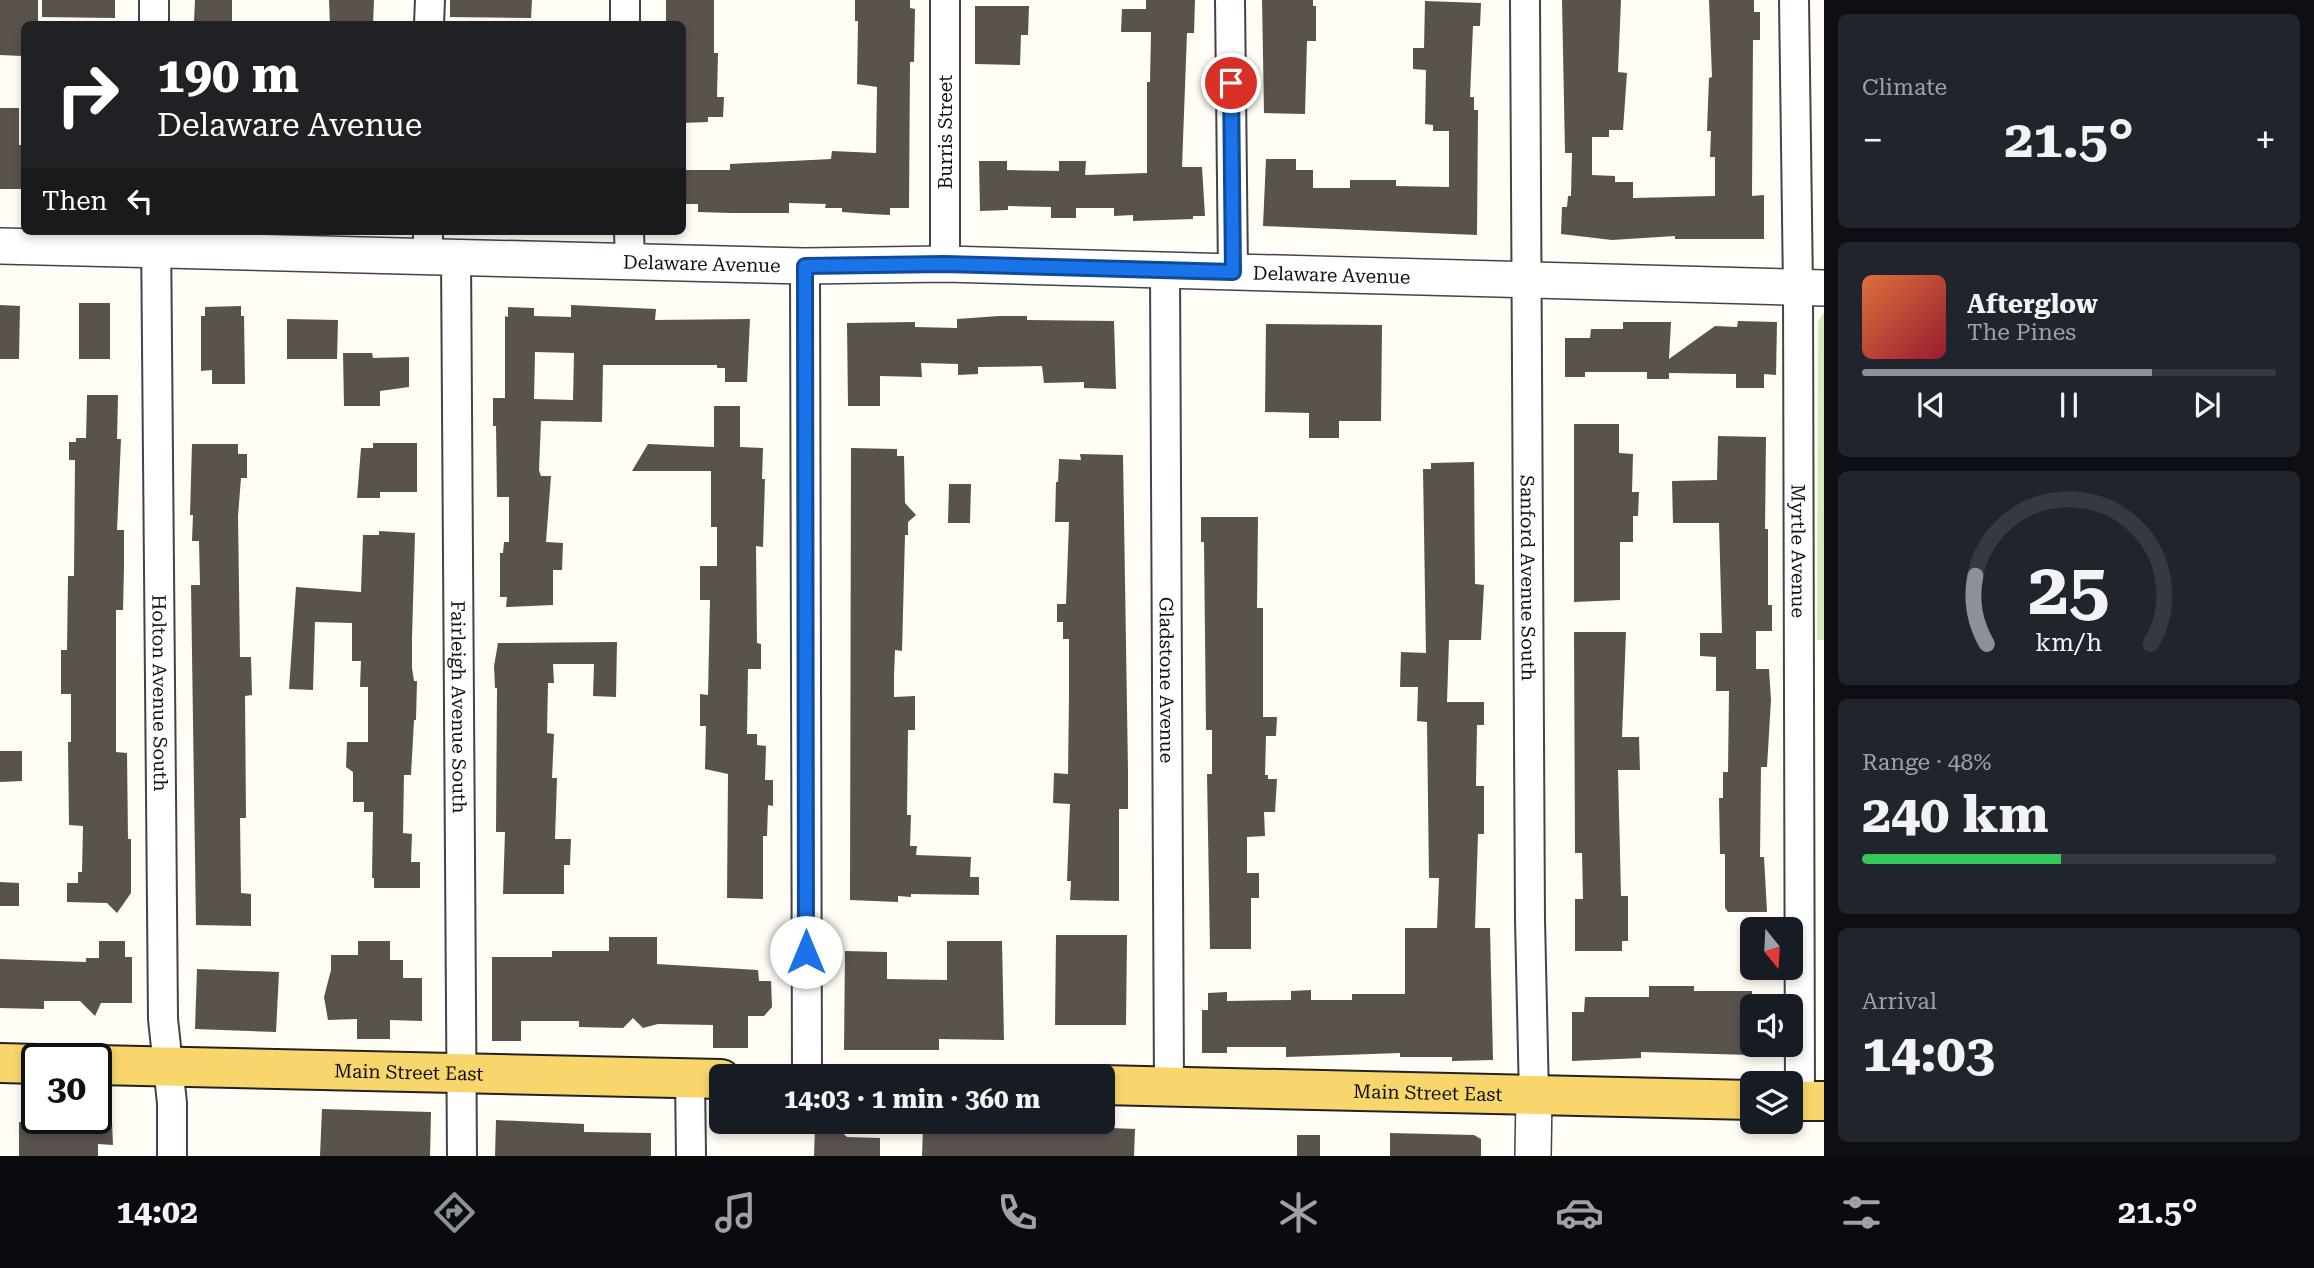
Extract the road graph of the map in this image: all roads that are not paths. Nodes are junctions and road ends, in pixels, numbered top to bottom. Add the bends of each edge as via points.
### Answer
1 (154, 0) edge
2 (430, 0) edge
3 (625, 0) edge
4 (945, 0) edge
5 (1230, 0) edge
6 (1525, 0) edge
7 (1794, 0) edge
8 (154, 21) edge
9 (429, 21) edge
10 (625, 21) edge
11 (156, 240) edge
12 (0, 246) edge
13 (629, 246) edge
14 (437, 248) edge
15 (945, 264) junction
16 (805, 266) junction
17 (1165, 272) junction
18 (1233, 272) junction
19 (1527, 281) junction
20 (1811, 288) edge
21 (0, 1063) edge
22 (21, 1064) edge
23 (807, 1064) edge
24 (112, 1065) edge
25 (167, 1067) junction
26 (462, 1072) junction
27 (706, 1078) edge
28 (1115, 1086) edge
29 (1169, 1087) junction
30 (1534, 1097) junction
31 (1740, 1100) edge
32 (1805, 1101) edge
33 (172, 1156) edge
34 (462, 1156) edge
35 (691, 1156) edge
36 (1533, 1156) edge

1 - 8 street
2 - 9 street
3 - 10 street
4 - 15 street, Burris Street
5 - 18 street
6 - 19 street, Sanford Avenue South
7 - 20 street, Myrtle Avenue
11 - 12 street, Delaware Avenue
11 - 14 street, Delaware Avenue
11 - 25 street, Holton Avenue South
13 - 14 street, Delaware Avenue
13 - 16 street, Delaware Avenue
14 - 26 street, Fairleigh Avenue South
15 - 16 street, Delaware Avenue
15 - 17 street, Delaware Avenue
16 - 23 street
17 - 18 street, Delaware Avenue
17 - 29 street, Gladstone Avenue
18 - 19 street, Delaware Avenue
19 - 20 street, Delaware Avenue
19 - 30 street, Sanford Avenue South
20 - 32 street, Myrtle Avenue
21 - 22 main road
24 - 25 main road, Main Street East
25 - 26 main road, Main Street East
25 - 33 street, Holton Avenue South
26 - 27 main road, Main Street East
26 - 34 street, Fairleigh Avenue South
27 - 35 street
28 - 29 main road, Main Street East
29 - 30 main road, Main Street East
30 - 31 main road, Main Street East
30 - 36 street, Sanford Avenue South

